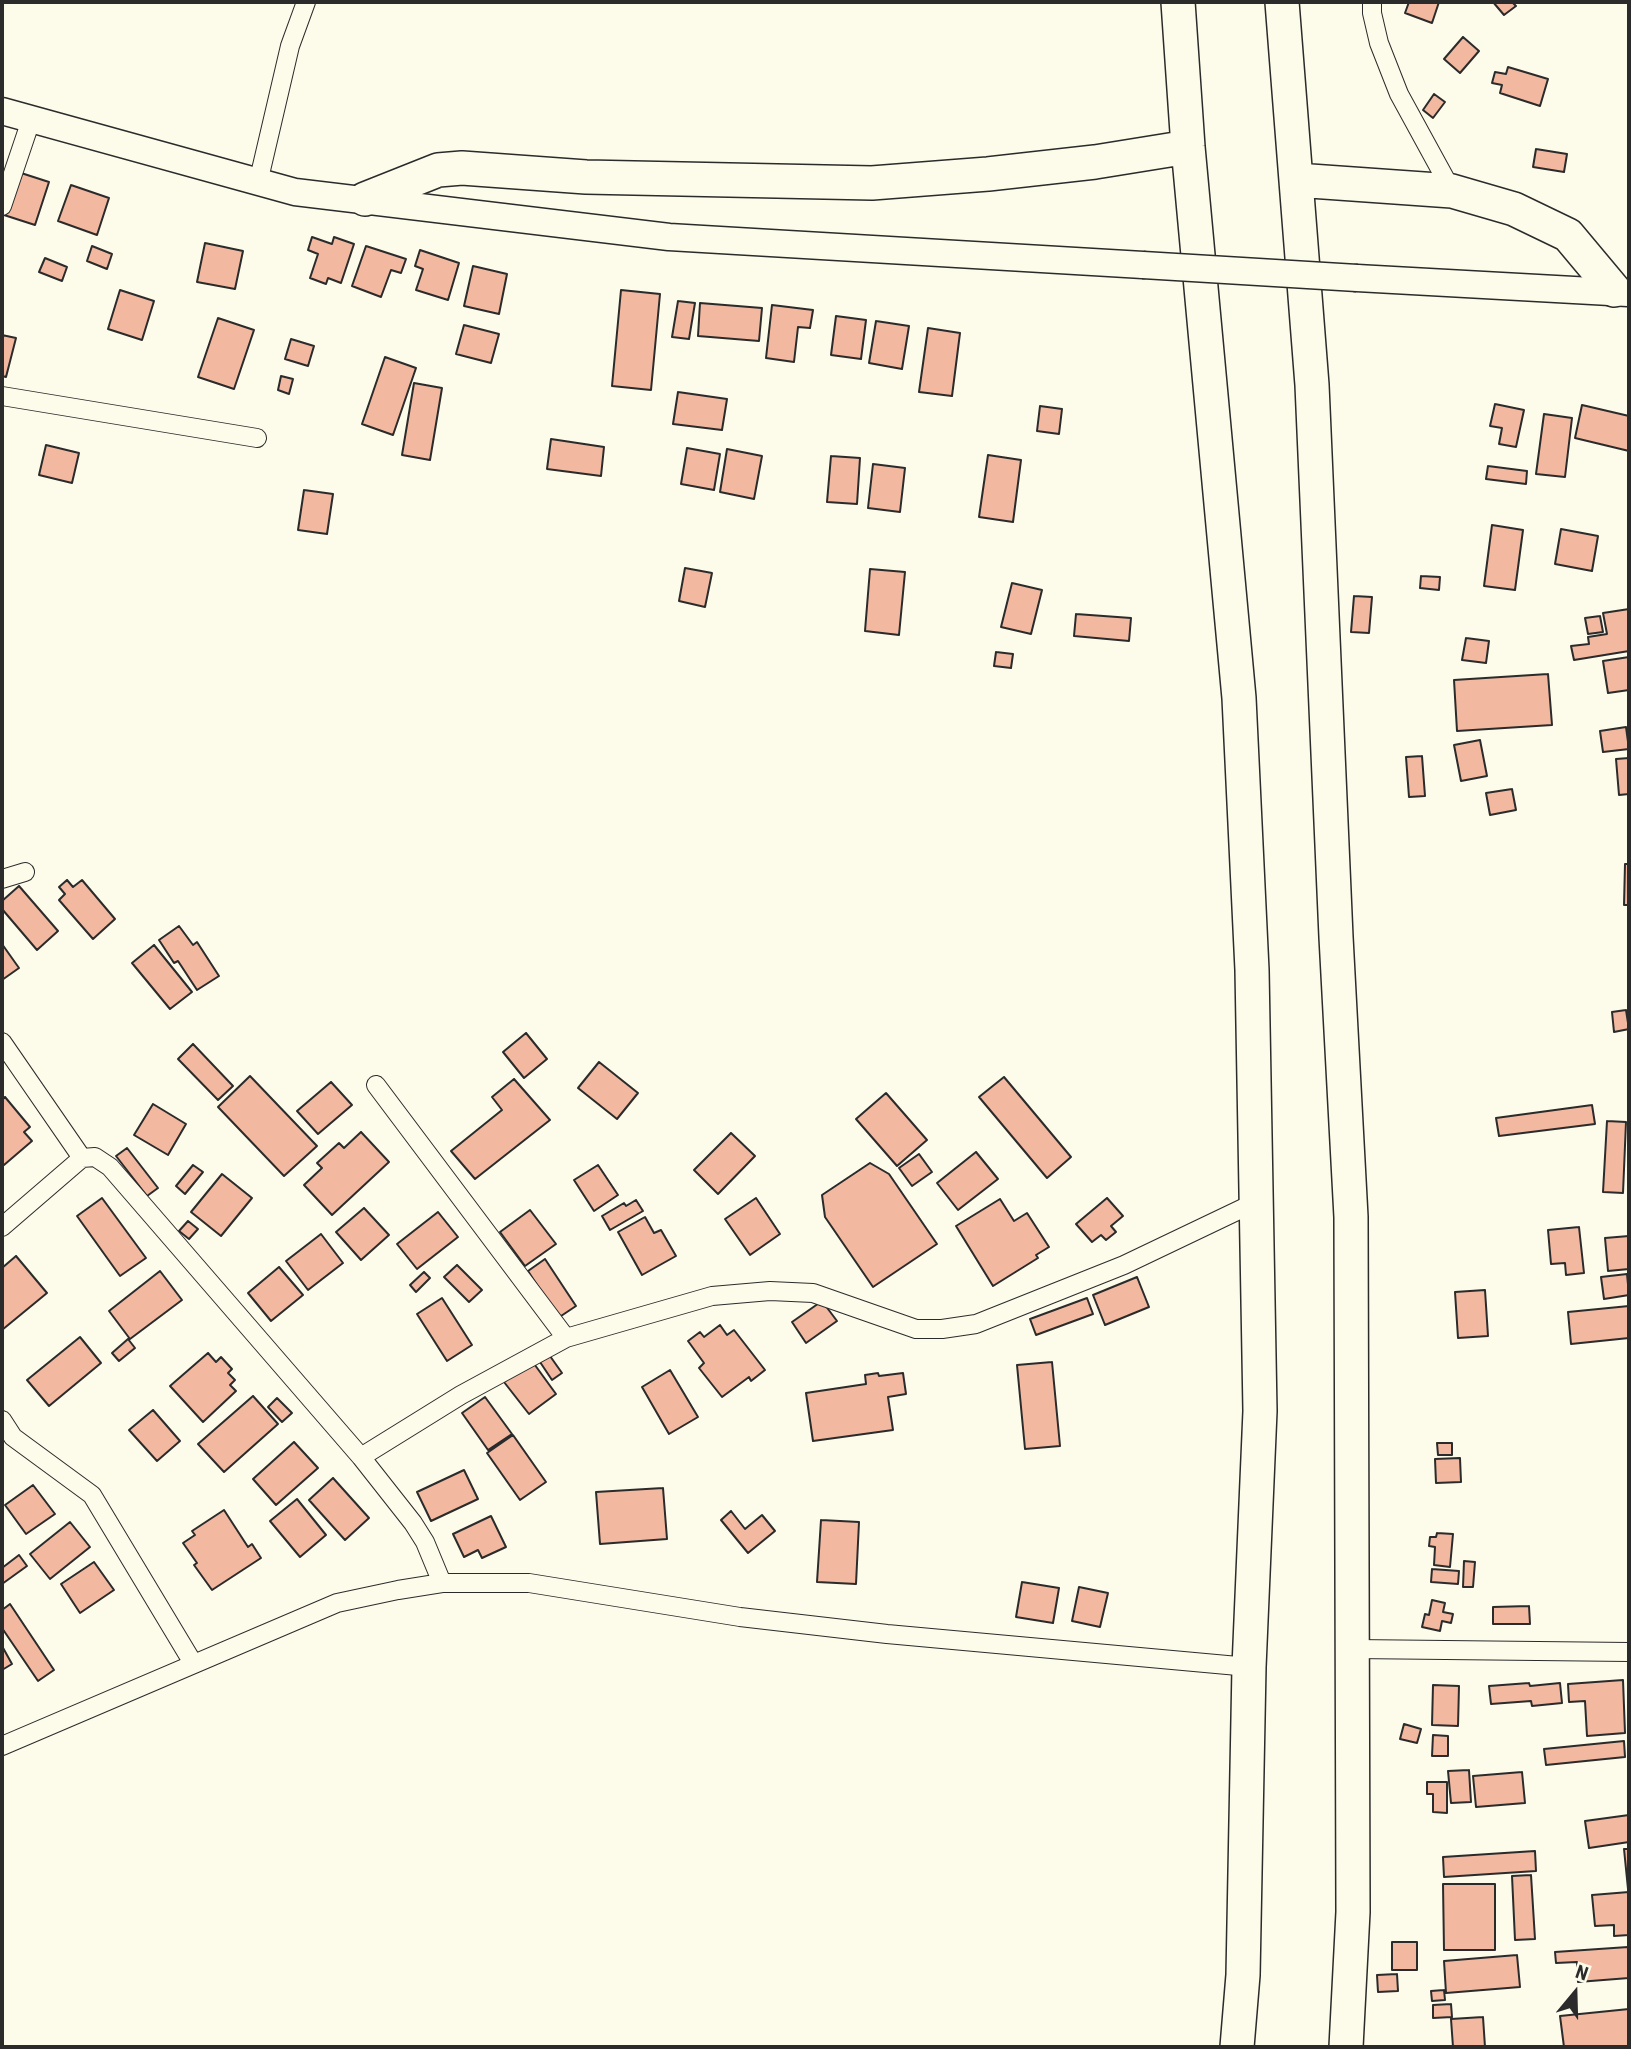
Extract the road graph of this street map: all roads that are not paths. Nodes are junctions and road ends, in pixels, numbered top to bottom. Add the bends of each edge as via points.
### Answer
1 (306, 2) edge
2 (1178, 2) edge
3 (1282, 2) edge
4 (1372, 2) edge
5 (2, 111) edge
6 (31, 120) junction
7 (1188, 147) junction
8 (1296, 180) junction
9 (258, 183) junction
10 (1452, 191) junction
11 (365, 199) junction
12 (2, 206) edge
13 (1622, 292) edge
14 (2, 396) edge
15 (257, 438) dead end
16 (25, 872) dead end
17 (2, 879) edge
18 (2, 1042) edge
19 (376, 1085) dead end
20 (82, 1158) junction
21 (1258, 1201) junction
22 (2, 1227) edge
23 (566, 1339) junction
24 (2, 1420) edge
25 (360, 1457) junction
26 (442, 1583) junction
27 (1354, 1649) junction
28 (1629, 1652) edge
29 (193, 1664) junction
30 (1250, 1667) junction
31 (2, 1746) edge
32 (1237, 2047) edge
33 (1346, 2047) edge

1 - 9 street via 290,46
2 - 7 highway
3 - 8 highway
4 - 10 street via 1379,43 1399,94
5 - 6 main road
6 - 9 main road
6 - 12 street
7 - 11 highway via 1015,172 872,183 586,177 462,168 438,170
7 - 21 highway via 1238,698
8 - 10 highway
8 - 27 highway via 1312,385 1351,1217
9 - 11 main road
10 - 13 highway via 1514,209 1569,235
11 - 13 main road, bridge via 669,237
14 - 15 street
16 - 17 street
18 - 20 street
19 - 23 street
20 - 22 street
20 - 25 street via 95,1157 110,1167
21 - 23 street via 1124,1265 976,1324 916,1329 813,1293 770,1291 712,1296
21 - 30 highway via 1260,1411
23 - 25 street via 461,1395
24 - 29 street via 13,1437 92,1495
25 - 26 street via 413,1523
26 - 29 street via 337,1603
26 - 30 street via 529,1583 740,1617
27 - 28 street
27 - 33 highway via 1353,1912
29 - 31 street
30 - 32 highway via 1243,1975

